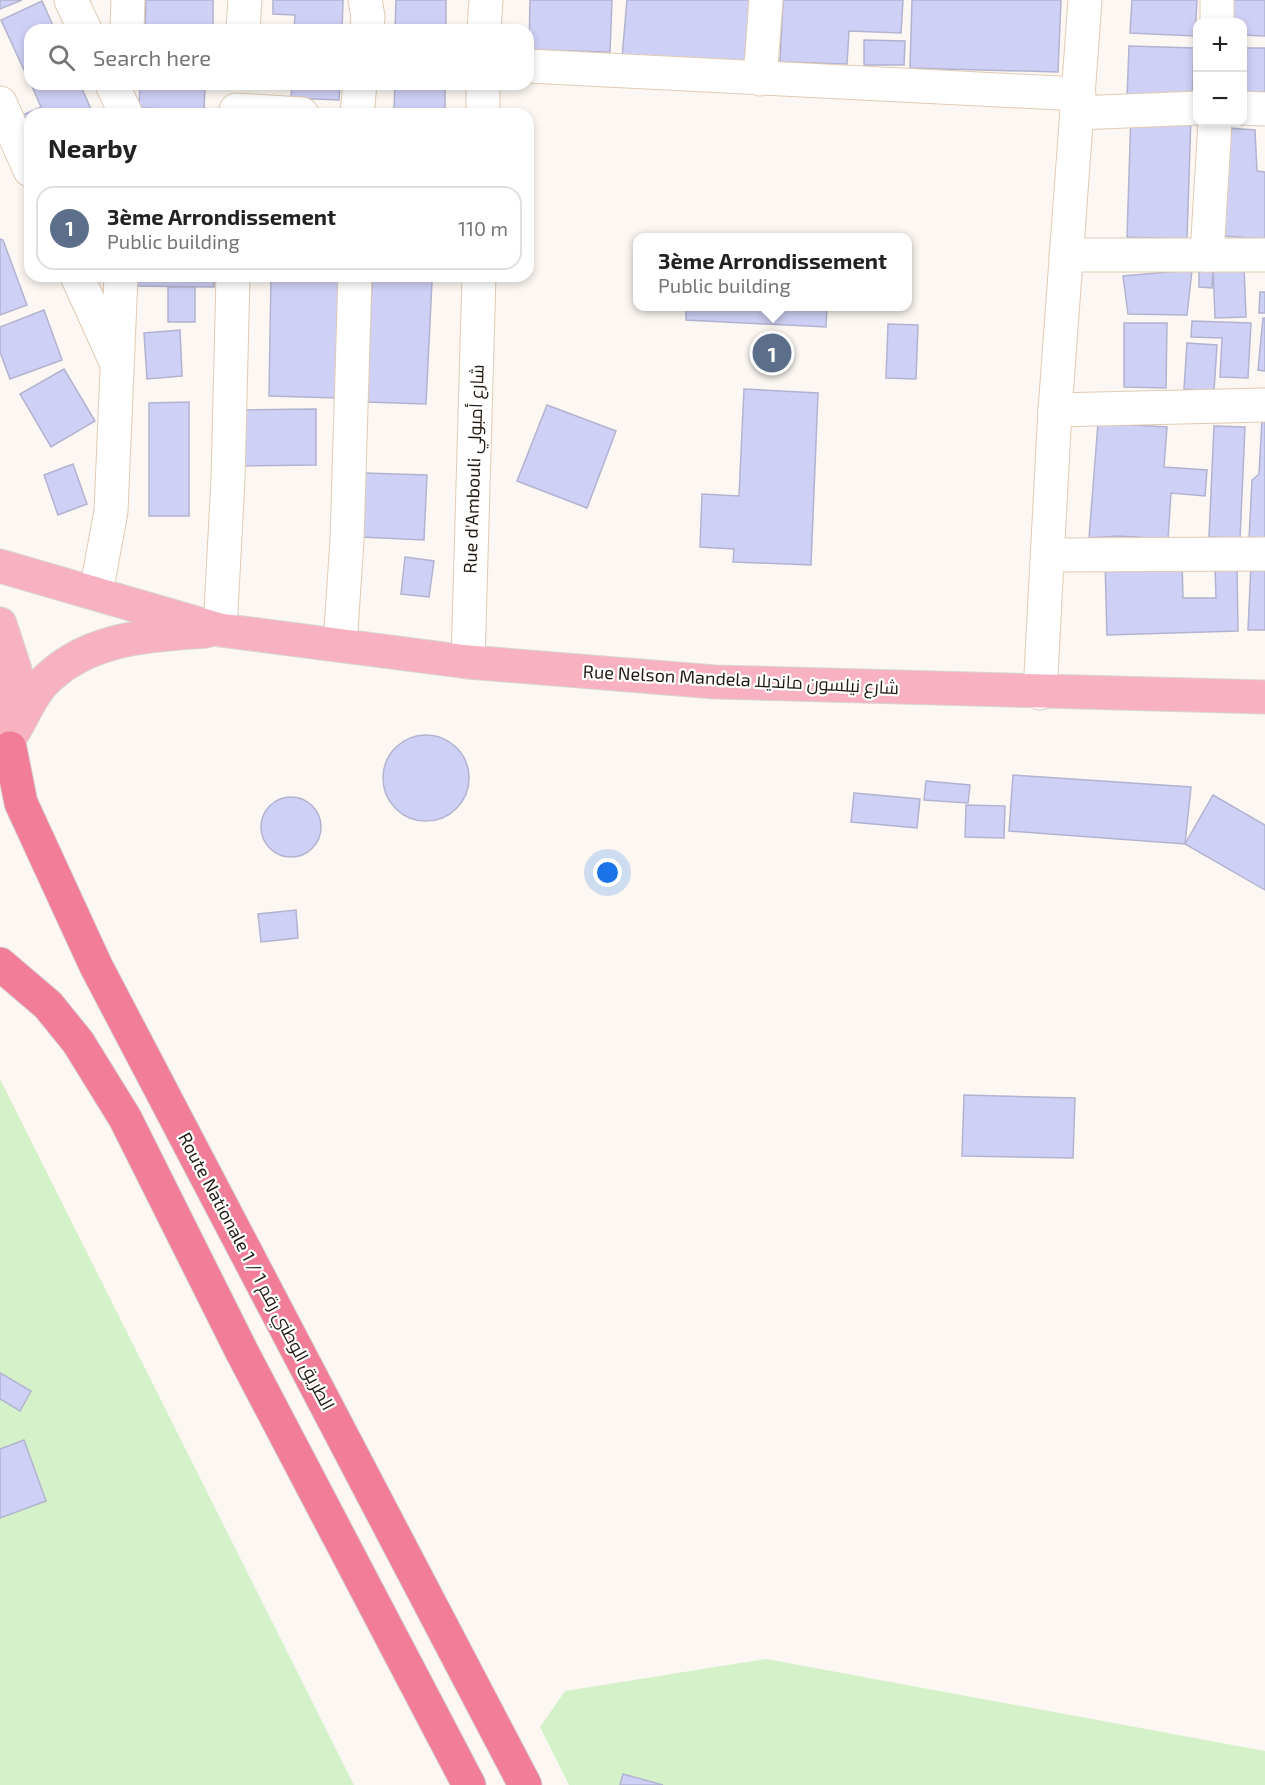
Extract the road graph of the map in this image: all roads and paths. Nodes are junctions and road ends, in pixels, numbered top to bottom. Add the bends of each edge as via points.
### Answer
1 (71, 0) edge
2 (128, 0) edge
3 (245, 0) edge
4 (365, 0) edge
5 (486, 0) edge
6 (766, 0) edge
7 (1085, 0) edge
8 (1217, 0) edge
9 (1217, 18) edge
10 (82, 24) edge
11 (128, 24) edge
12 (243, 24) edge
13 (367, 24) edge
14 (484, 24) edge
15 (534, 66) edge
16 (760, 78) junction
17 (359, 90) edge
18 (483, 90) edge
19 (0, 103) edge
20 (237, 103) edge
21 (1078, 103) junction
22 (267, 108) edge
23 (358, 108) edge
24 (483, 108) edge
25 (1193, 108) edge
26 (1247, 108) edge
27 (1265, 109) edge
28 (1215, 126) edge
29 (24, 157) edge
30 (1066, 255) junction
31 (1207, 255) junction
32 (1265, 255) edge
33 (80, 282) edge
34 (121, 282) edge
35 (233, 282) edge
36 (355, 282) edge
37 (479, 282) edge
38 (119, 369) junction
39 (1265, 405) edge
40 (1055, 410) junction
41 (1265, 554) edge
42 (1049, 555) junction
43 (0, 566) edge
44 (96, 593) junction
45 (0, 624) edge
46 (220, 630) junction
47 (340, 645) junction
48 (468, 662) junction
49 (1040, 693) junction
50 (1265, 697) edge
51 (8, 750) edge
52 (0, 964) edge
53 (470, 1785) edge
54 (525, 1785) edge

1 - 10 street
2 - 11 street
3 - 12 street
4 - 13 street
5 - 14 street
6 - 16 street
7 - 21 street
8 - 9 street
15 - 16 street
16 - 21 street
17 - 23 street
18 - 24 street
19 - 29 street
20 - 22 street
21 - 25 street
21 - 30 street
26 - 27 street
28 - 31 street
30 - 31 street
30 - 40 street
31 - 32 street
33 - 38 street
34 - 38 street
35 - 46 street
36 - 47 street
37 - 48 street, Rue d'Ambouli شارع أمبولي
38 - 44 street via 111,511
39 - 40 street
40 - 42 street
41 - 42 street
42 - 49 street
43 - 44 main road, Rue Nelson Mandela شارع نيلسون مانديلا
44 - 46 main road, Rue Nelson Mandela شارع نيلسون مانديلا
45 - 51 main road via 15,670
46 - 47 main road, Rue Nelson Mandela شارع نيلسون مانديلا
46 - 51 main road, Rue Nelson Mandela شارع نيلسون مانديلا via 103,644 77,656 42,685
47 - 48 main road, Rue Nelson Mandela شارع نيلسون مانديلا
48 - 49 main road, Rue Nelson Mandela شارع نيلسون مانديلا via 715,682
49 - 50 main road, Rue Nelson Mandela شارع نيلسون مانديلا
51 - 54 highway, Route Nationale 1 / الطريق الوطني رقم 1 via 21,803 96,966
52 - 53 highway via 56,1014 125,1118 242,1352

